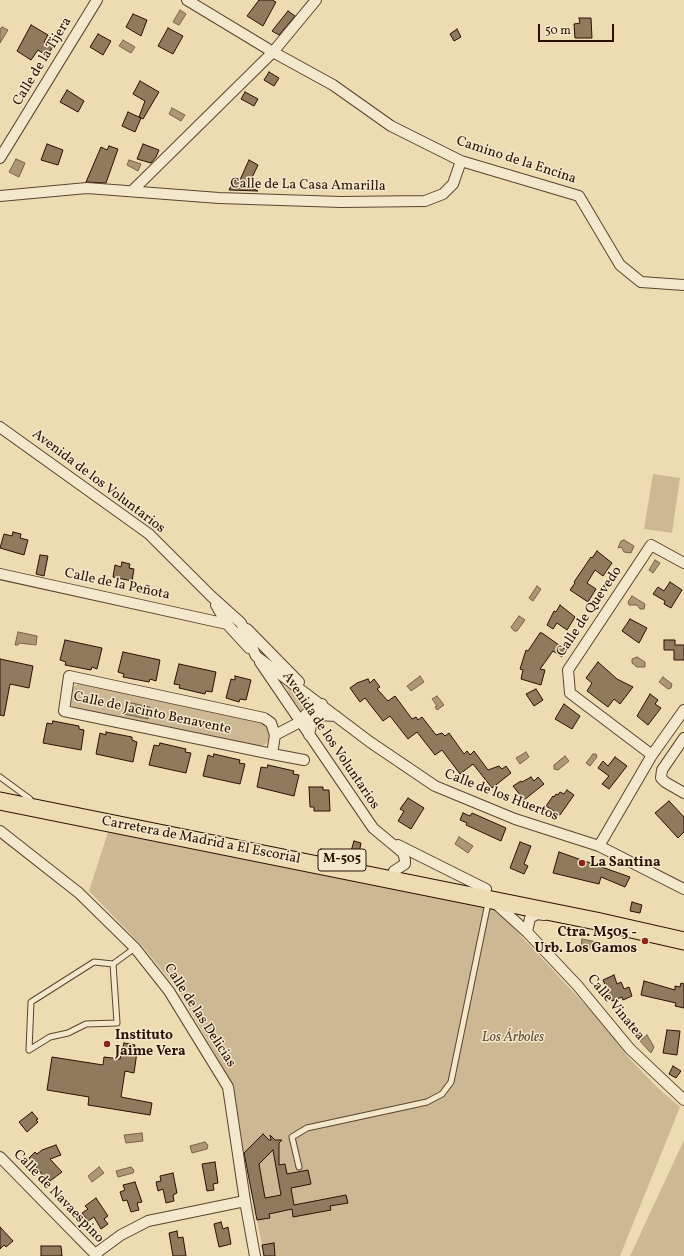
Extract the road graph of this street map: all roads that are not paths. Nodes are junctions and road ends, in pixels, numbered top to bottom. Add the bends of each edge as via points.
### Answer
1 (97, 0) edge
2 (187, 0) edge
3 (316, 0) edge
4 (273, 52) junction
5 (0, 158) edge
6 (461, 161) junction
7 (132, 191) junction
8 (0, 196) edge
9 (684, 285) edge
10 (0, 427) edge
11 (684, 563) edge
12 (0, 574) edge
13 (211, 596) junction
14 (241, 623) junction
15 (228, 624) junction
16 (256, 656) junction
17 (322, 704) junction
18 (684, 710) edge
19 (336, 716) junction
20 (300, 722) junction
21 (275, 735) junction
22 (309, 735) junction
23 (684, 738) edge
24 (272, 754) junction
25 (652, 755) junction
26 (304, 760) dead end
27 (0, 777) edge
28 (0, 792) edge
29 (684, 793) edge
30 (30, 799) junction
31 (0, 801) edge
32 (0, 831) edge
33 (385, 838) junction
34 (599, 846) junction
35 (394, 871) junction
36 (684, 889) edge
37 (489, 897) junction
38 (596, 921) junction
39 (527, 932) junction
40 (684, 932) edge
41 (684, 941) edge
42 (135, 948) junction
43 (113, 964) junction
44 (684, 1100) edge
45 (0, 1157) edge
46 (299, 1167) dead end
47 (245, 1201) junction
48 (96, 1255) edge
49 (255, 1256) edge

1 - 5 street, Calle de la Tijera
2 - 4 street, Camino de la Encina
3 - 4 street
4 - 6 street, Camino de la Encina via 333,85 390,126
4 - 7 street
6 - 7 street, Calle de La Casa Amarilla via 453,184 443,194 426,201 341,202 219,198
6 - 9 street, Camino de la Encina via 579,196 620,265 641,282
7 - 8 street, Calle de La Casa Amarilla via 87,188
10 - 13 street, Avenida de los Voluntarios via 149,534
11 - 25 street, Calle de Quevedo via 651,546 568,670 570,693
12 - 15 street, Calle de la Peñota
13 - 14 street, Avenida de los Voluntarios
13 - 15 street, Avenida de los Voluntarios
14 - 16 street, Avenida de los Voluntarios
14 - 17 street, Calle de los Huertos
15 - 16 street, Avenida de los Voluntarios
16 - 17 street, Calle de los Huertos
16 - 20 street, Avenida de los Voluntarios
17 - 19 street, Calle de los Huertos
17 - 20 street via 306,714
18 - 25 street
19 - 22 street via 319,715 312,721
19 - 34 street, Calle de los Huertos via 434,786 516,819
20 - 21 street
20 - 22 street, Avenida de los Voluntarios
21 - 24 street
21 - 24 street, Calle de Jacinto Benavente via 271,723 264,718 69,676 64,711
22 - 33 street, Avenida de los Voluntarios via 373,828
23 - 29 street via 662,770 661,778
24 - 26 street, Calle de Jacinto Benavente
25 - 34 street
27 - 30 lane
28 - 30 highway, Carretera de Madrid a El Escorial / M-505
30 - 35 highway, Carretera de Madrid a El Escorial / M-505
31 - 37 highway, Carretera de Madrid a El Escorial / M-505
32 - 42 street, Calle de las Delicias via 79,893
33 - 35 street, Avenida de los Voluntarios via 399,850 405,860 402,867
33 - 37 street, Avenida de los Voluntarios
34 - 36 street, Calle de los Huertos
35 - 37 highway, Carretera de Madrid a El Escorial / M-505
37 - 38 highway, Carretera de Madrid a El Escorial / M-505
37 - 39 street, Calle Vinatea
37 - 40 highway, Carretera de Madrid a El Escorial / M-505
37 - 46 lane via 451,1082 442,1094 427,1102 307,1128 292,1137
38 - 39 street via 570,920 537,914 530,918
38 - 41 highway, Carretera de Madrid a El Escorial / M-505
39 - 44 street, Calle Vinatea via 578,985 630,1049
42 - 43 lane
42 - 47 street, Calle de las Delicias via 170,991 228,1087
43 - 43 lane via 94,962 31,1002 29,1050 50,1036 68,1033 86,1024 117,1023
45 - 48 street, Calle de Navaespino
47 - 48 street via 148,1221 121,1235
47 - 49 street, Calle de las Delicias

